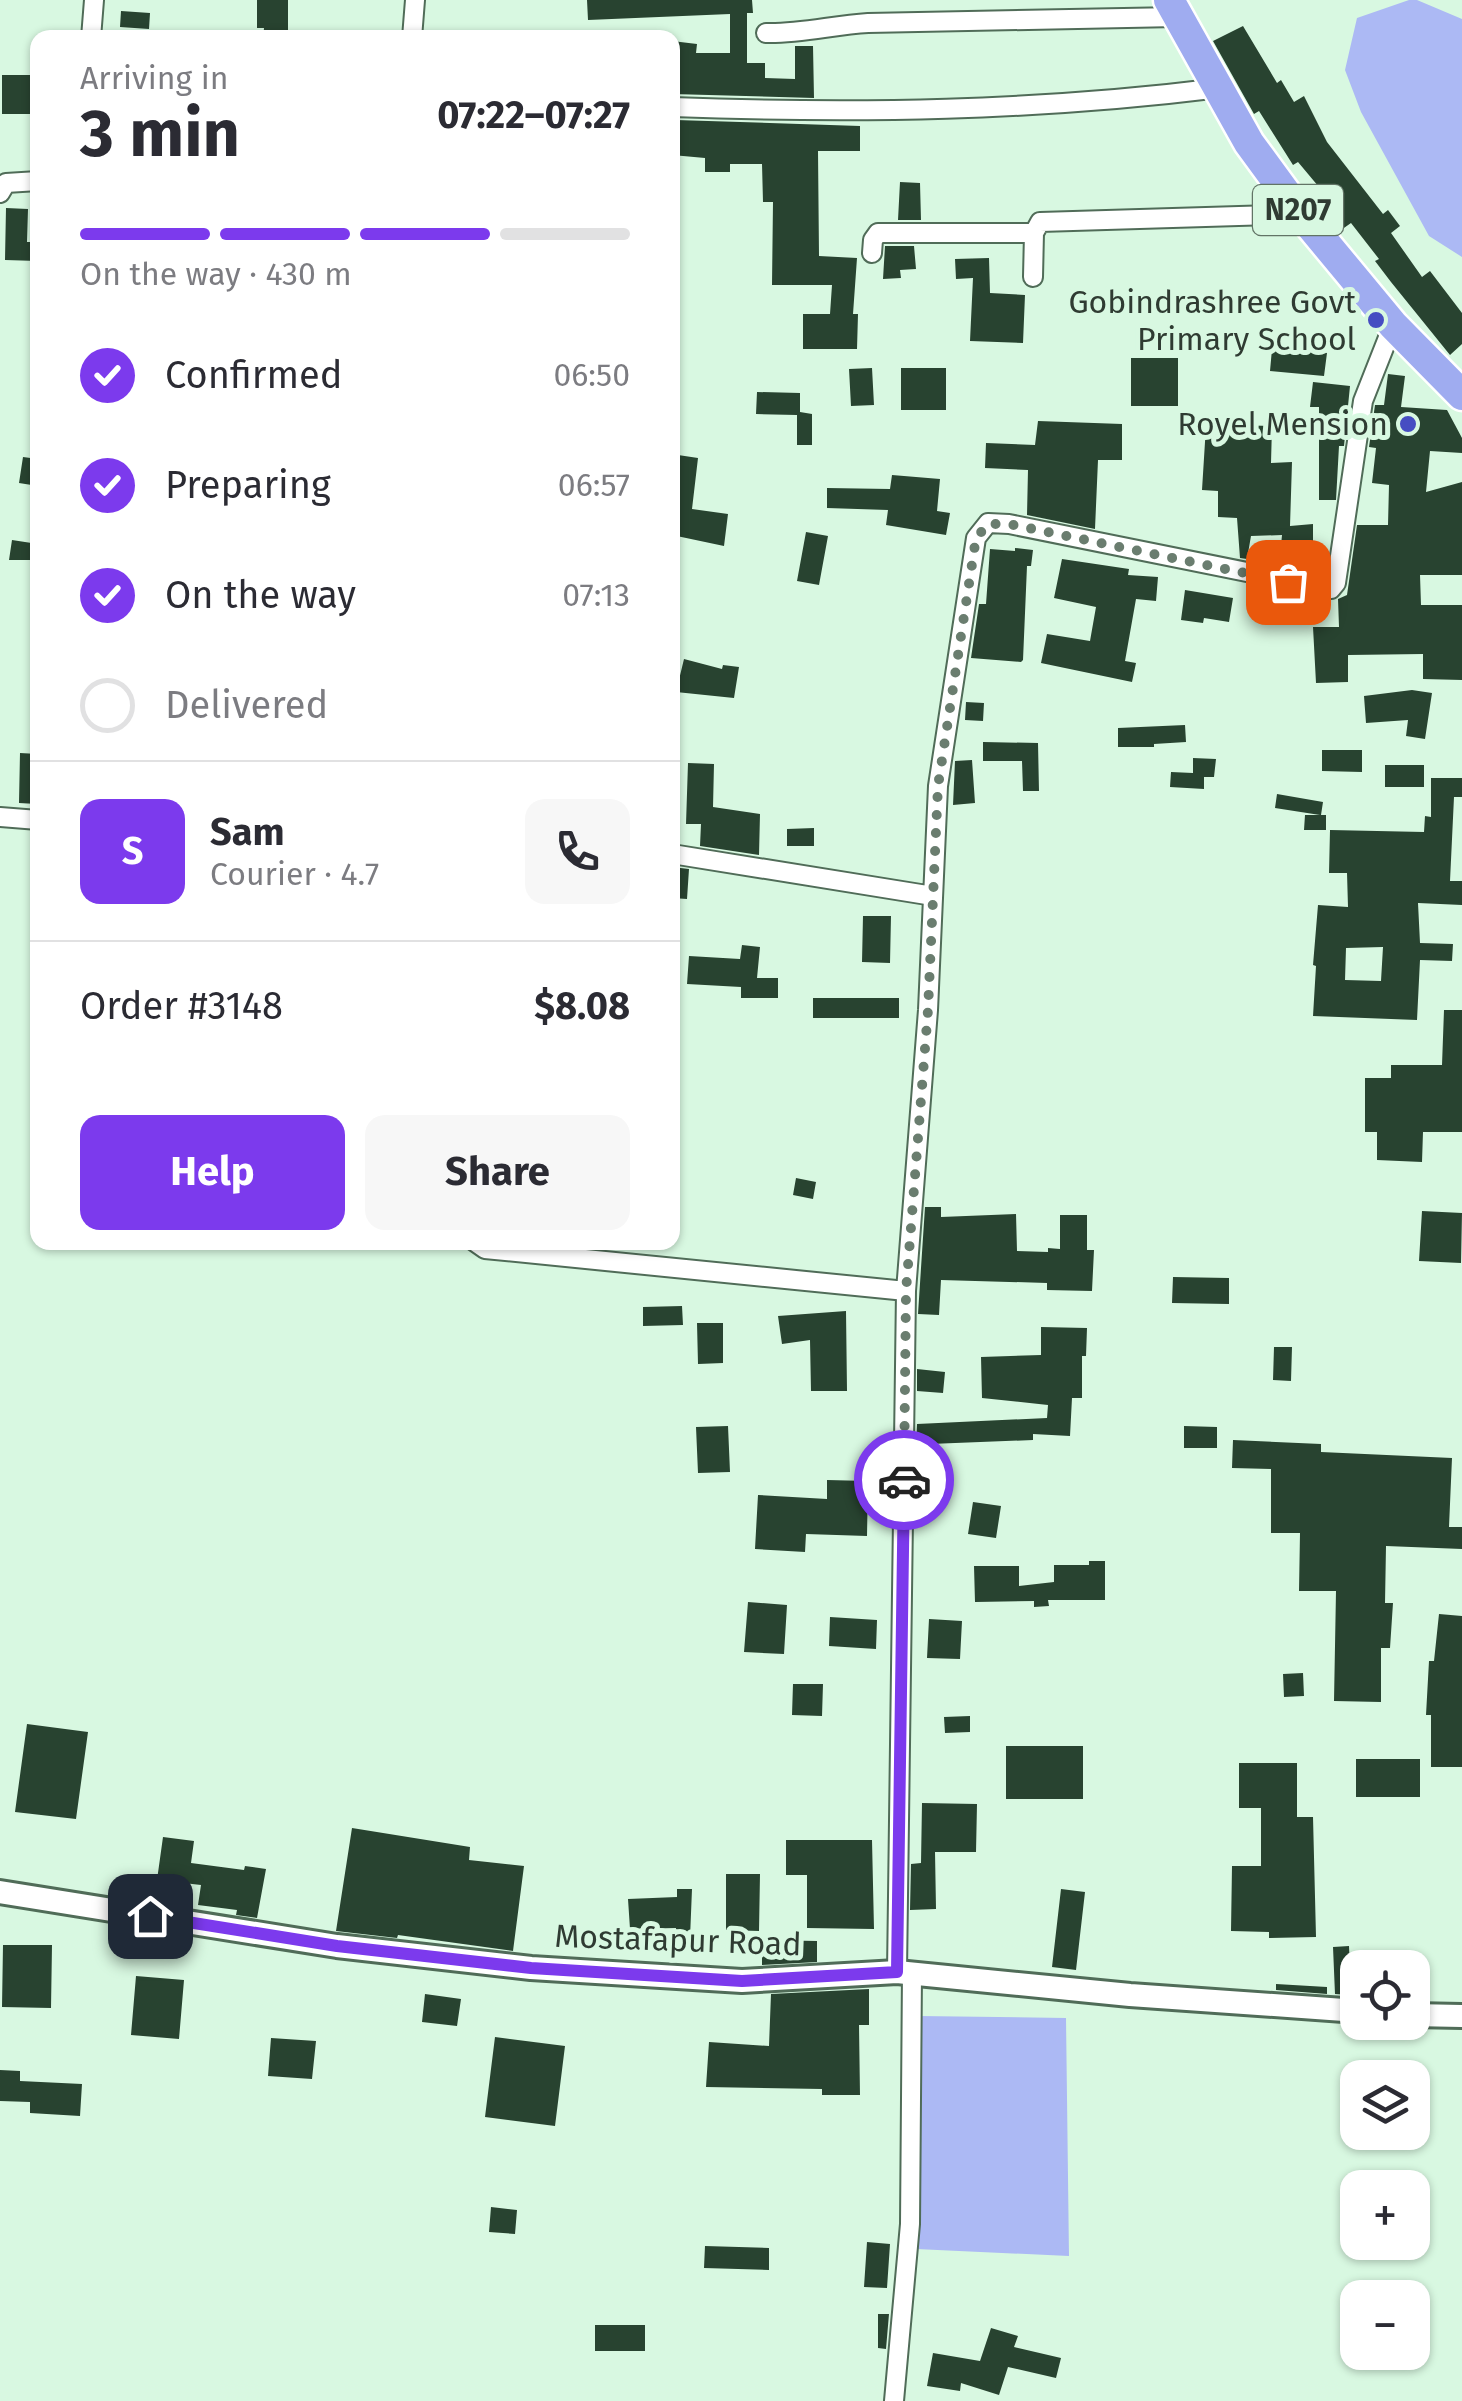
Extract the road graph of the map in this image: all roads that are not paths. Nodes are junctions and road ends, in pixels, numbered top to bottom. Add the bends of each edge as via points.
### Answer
1 (94, 0) edge
2 (416, 0) edge
3 (1173, 8) edge
4 (92, 30) edge
5 (413, 30) edge
6 (766, 33) dead end
7 (1220, 88) junction
8 (680, 108) edge
9 (30, 182) edge
10 (0, 193) edge
11 (1301, 214) junction
12 (1034, 233) junction
13 (872, 254) dead end
14 (1033, 277) dead end
15 (1394, 324) junction
16 (1462, 395) edge
17 (0, 817) edge
18 (30, 819) edge
19 (680, 855) edge
20 (934, 896) junction
21 (495, 1250) edge
22 (906, 1291) junction
23 (0, 1892) edge
24 (904, 1972) junction
25 (1340, 2010) edge
26 (1430, 2015) edge
27 (1462, 2016) edge
28 (894, 2401) edge

1 - 4 street
2 - 5 street
3 - 6 street
3 - 7 highway, N207
7 - 8 street via 1102,103 948,111
7 - 11 highway, N207 via 1249,144
9 - 10 street via 6,183
11 - 12 street via 1040,222
11 - 15 highway, N207
12 - 13 street via 878,233
12 - 14 street
15 - 16 highway, N207
15 - 20 street via 1362,401 1331,588 1009,524 988,524 976,538 938,786
17 - 18 street
19 - 20 street
20 - 22 street
21 - 22 street
22 - 24 street
23 - 24 street, Mostafapur Road via 337,1946 531,1968 742,1981
24 - 25 street, Mostafapur Road
24 - 28 street via 910,2224
26 - 27 street

